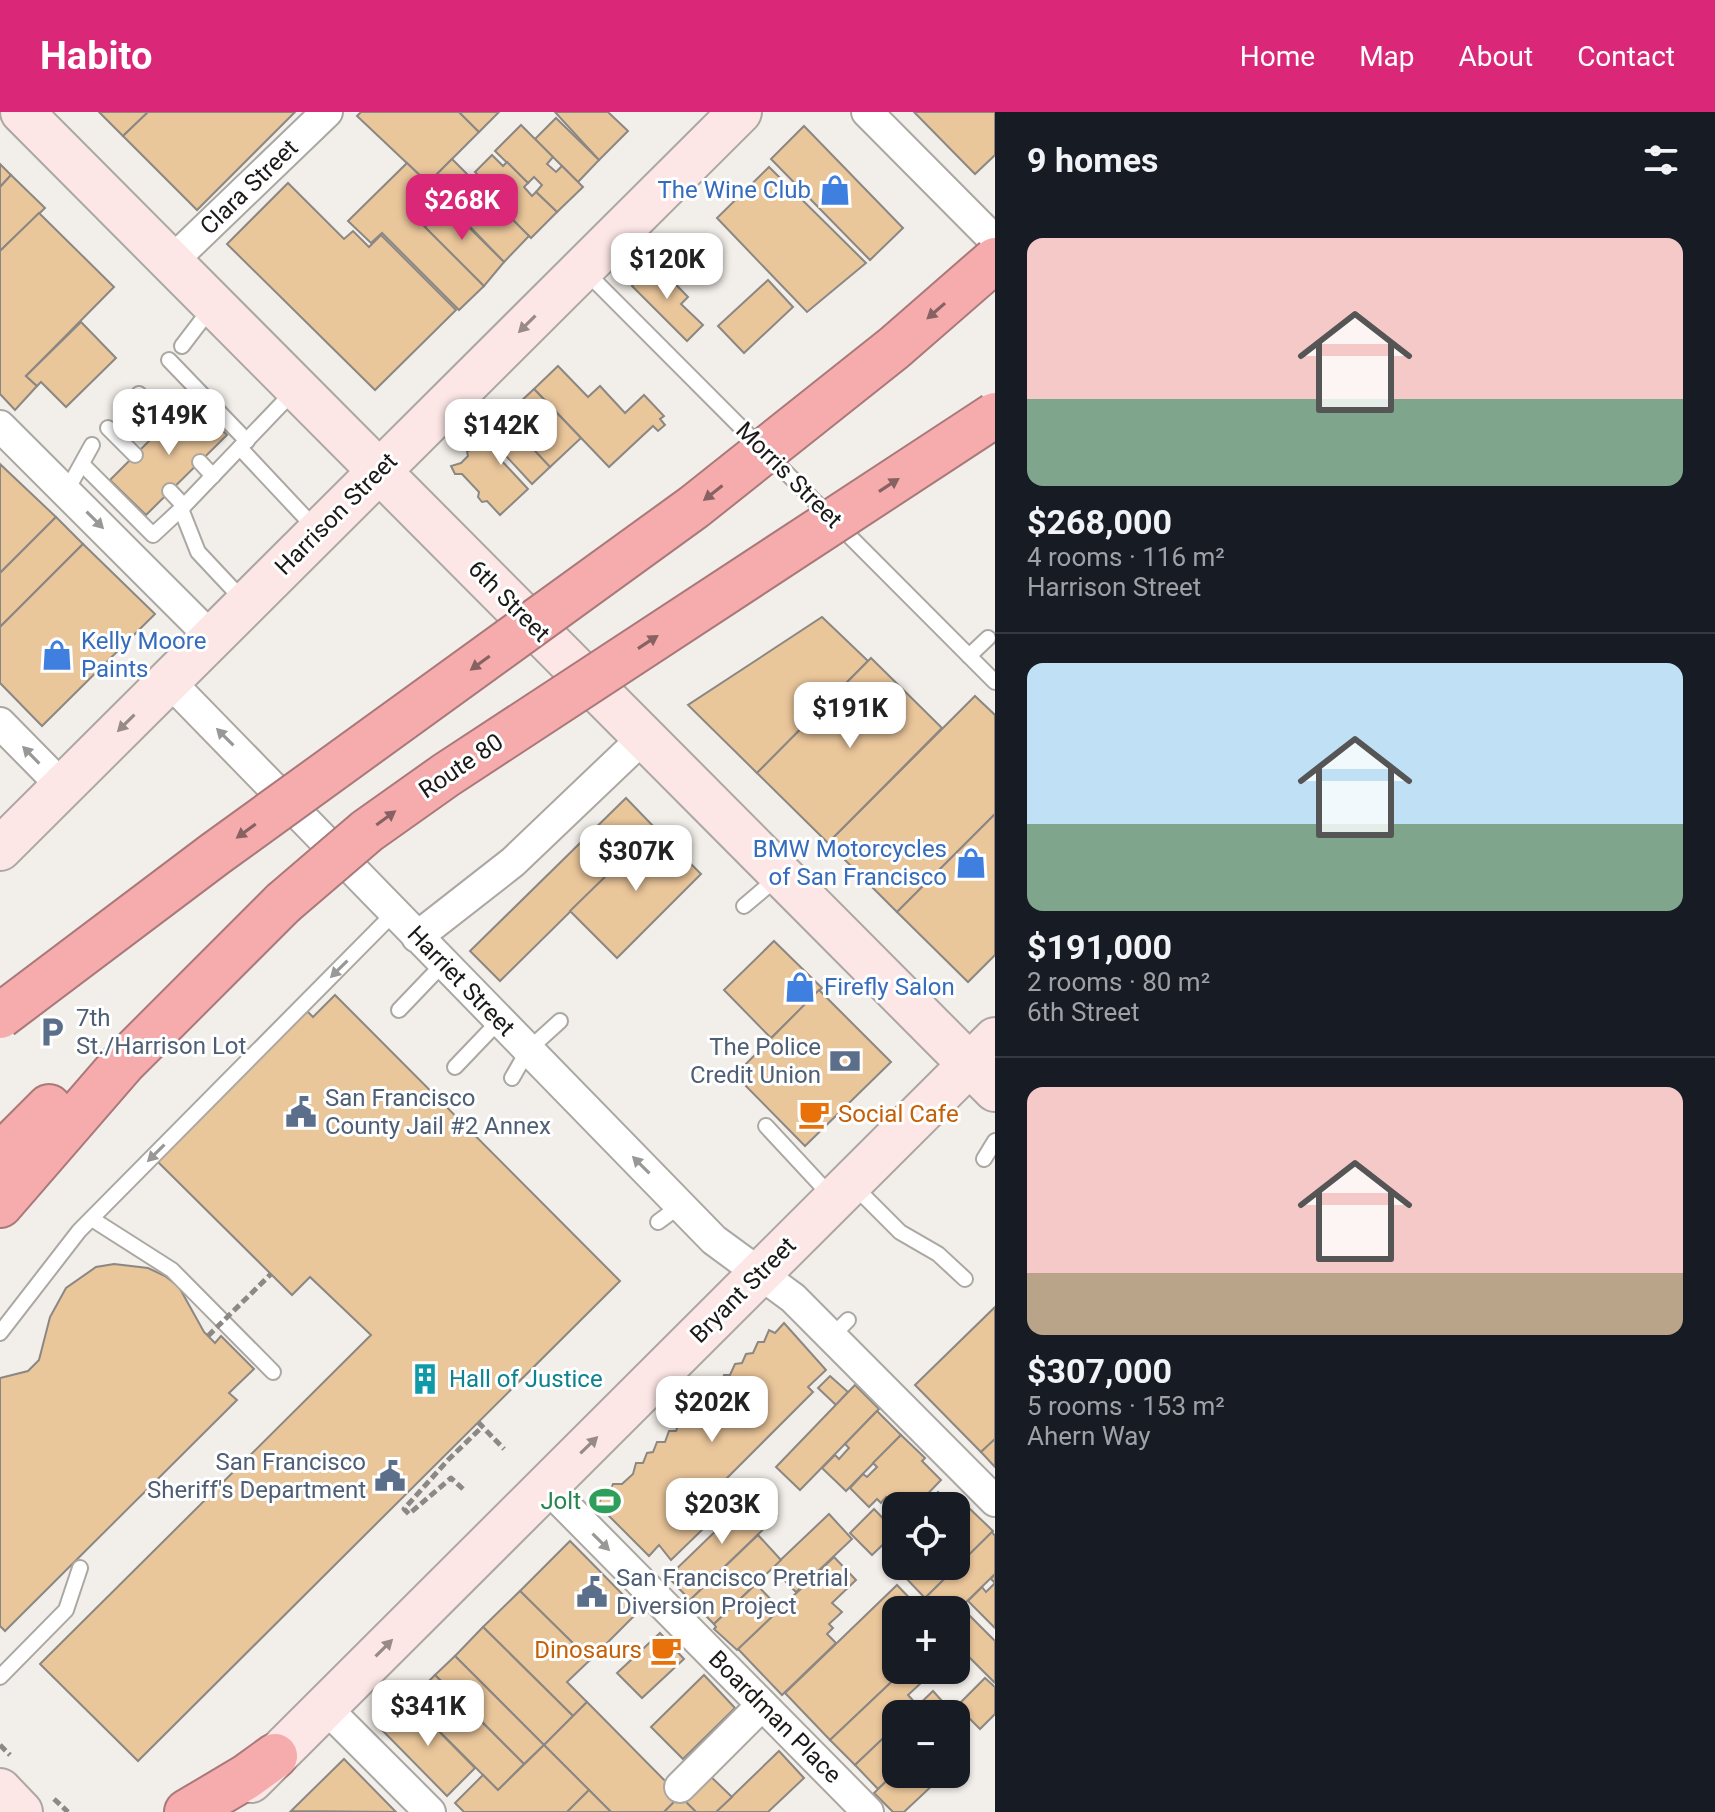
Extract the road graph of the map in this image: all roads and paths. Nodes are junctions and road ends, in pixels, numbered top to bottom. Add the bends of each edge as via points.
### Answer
1 (22, 112) edge
2 (327, 112) edge
3 (740, 112) edge
4 (867, 112) edge
5 (995, 241) edge
6 (995, 260) edge
7 (171, 262) junction
8 (583, 269) junction
9 (214, 304) junction
10 (182, 346) dead end
11 (169, 360) dead end
12 (297, 388) junction
13 (139, 394) dead end
14 (995, 415) edge
15 (166, 424) dead end
16 (0, 426) edge
17 (108, 428) dead end
18 (243, 444) junction
19 (92, 445) dead end
20 (135, 455) dead end
21 (200, 462) dead end
22 (83, 465) junction
23 (380, 471) junction
24 (213, 476) junction
25 (170, 491) dead end
26 (66, 492) junction
27 (183, 508) junction
28 (318, 532) junction
29 (246, 604) junction
30 (212, 638) junction
31 (988, 638) dead end
32 (969, 656) junction
33 (169, 681) junction
34 (995, 682) edge
35 (0, 723) edge
36 (644, 737) junction
37 (63, 787) junction
38 (0, 849) edge
39 (781, 874) junction
40 (283, 903) junction
41 (744, 906) dead end
42 (394, 913) junction
43 (417, 937) junction
44 (443, 964) junction
45 (399, 1010) dead end
46 (0, 1016) edge
47 (499, 1021) junction
48 (560, 1021) dead end
49 (528, 1050) junction
50 (987, 1064) edge
51 (455, 1067) dead end
52 (512, 1078) dead end
53 (766, 1126) dead end
54 (995, 1141) edge
55 (0, 1156) edge
56 (984, 1159) dead end
57 (843, 1191) junction
58 (0, 1205) edge
59 (92, 1219) junction
60 (760, 1273) junction
61 (271, 1274) dead end
62 (965, 1279) dead end
63 (0, 1333) edge
64 (208, 1336) dead end
65 (273, 1372) dead end
66 (504, 1449) dead end
67 (546, 1486) junction
68 (463, 1489) dead end
69 (995, 1501) edge
70 (80, 1568) dead end
71 (0, 1677) edge
72 (762, 1705) junction
73 (325, 1707) junction
74 (275, 1756) junction
75 (680, 1787) dead end
76 (0, 1790) edge
77 (21, 1812) edge
78 (187, 1812) edge
79 (219, 1812) edge
80 (430, 1812) edge
81 (868, 1812) edge

1 - 7 main road, 6th Street
2 - 7 street, Clara Street
3 - 8 main road, Harrison Street
4 - 5 street
6 -> 46 highway, bridge via 694,507
7 - 9 main road, 6th Street
8 -> 23 main road, Harrison Street
8 - 32 lane, Morris Street
9 - 10 lane
9 - 12 main road, 6th Street
11 - 18 lane
12 - 18 lane
12 - 23 main road, 6th Street
13 - 15 lane
40 -> 14 highway, Route 80, bridge via 367,831 446,775
16 - 26 street
17 - 20 lane
18 - 24 lane
18 - 28 lane
19 - 22 lane
21 - 24 lane
22 - 26 lane
22 - 27 lane via 153,535
23 - 28 main road, Harrison Street
23 - 36 main road, 6th Street
24 - 27 lane
25 - 27 lane
26 -> 30 street
27 - 29 lane via 198,552
28 - 29 main road, Harrison Street
29 - 30 main road, Harrison Street
30 - 33 main road, Harrison Street
31 - 32 lane
32 - 34 lane, Morris Street
33 -> 37 main road, Harrison Street
42 -> 33 street, Harriet Street
37 -> 35 street
36 - 39 main road, 6th Street
36 - 43 street via 513,862
37 - 38 main road, Harrison Street
39 - 41 lane
39 - 50 main road, 6th Street
40 - 55 highway via 130,1033
40 - 58 highway, Route 80 via 123,1063
42 - 43 street, Harriet Street
42 -> 59 lane
43 - 44 street, Harriet Street
44 - 45 lane
44 - 47 street, Harriet Street
47 - 49 street, Harriet Street
47 - 51 lane
48 - 49 lane
49 - 52 lane
60 -> 49 street, Harriet Street via 669,1214
50 - 57 main road, Bryant Street
53 - 57 lane
54 - 56 lane
57 - 60 main road, Bryant Street
57 - 62 lane via 938,1254
59 - 63 lane
59 - 65 lane via 172,1270
67 -> 60 main road, Bryant Street
60 - 69 street, Harriet Street via 840,1328
61 - 64 path, bridge
66 - 68 path via 480,1424 404,1509 409,1514 451,1478
67 -> 72 street, Boardman Place
73 -> 67 main road, Bryant Street
70 - 71 lane via 66,1610
72 - 75 street
72 - 81 street, Boardman Place
73 - 74 main road, Bryant Street
73 - 80 street
74 - 78 highway
74 - 79 main road, Bryant Street
76 - 77 main road

